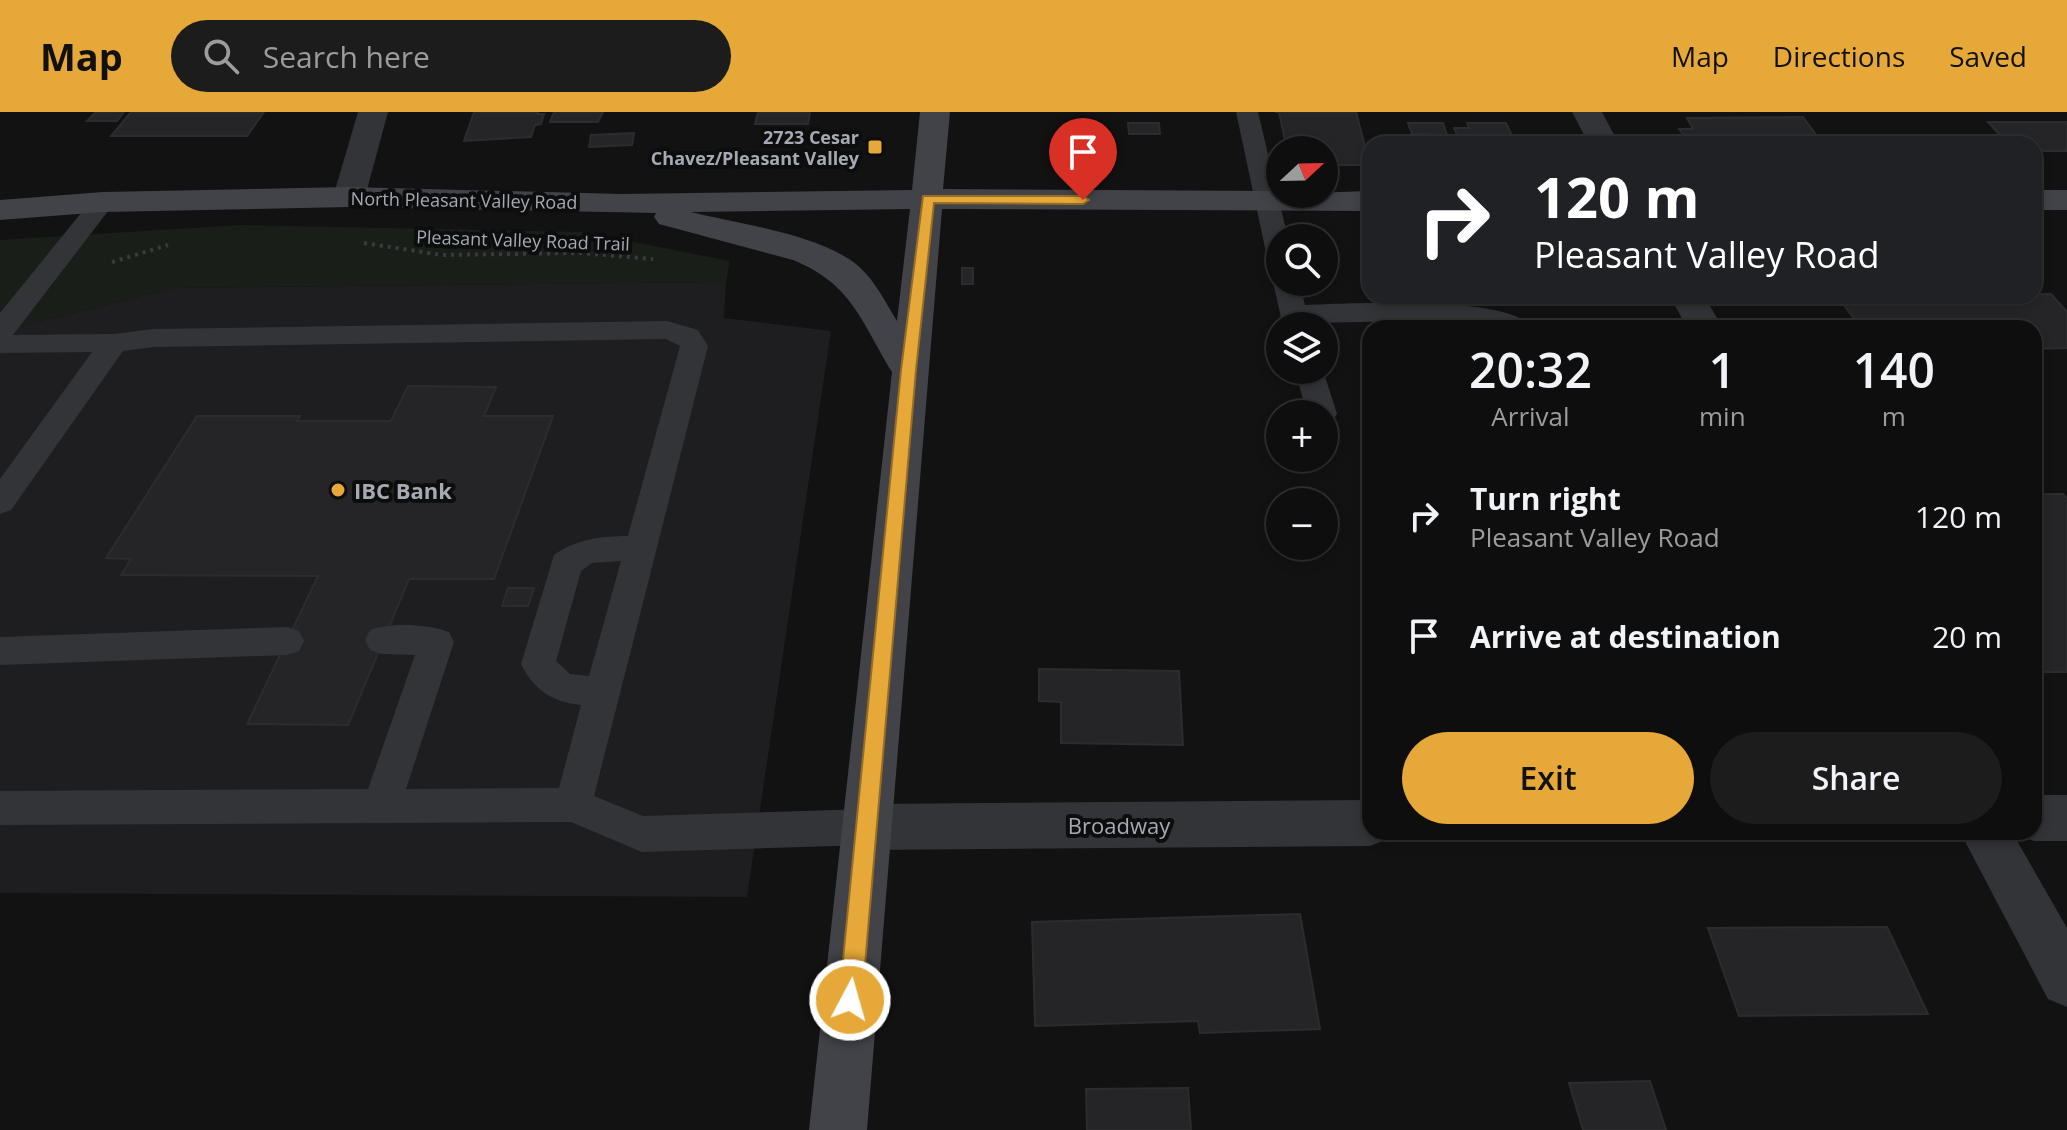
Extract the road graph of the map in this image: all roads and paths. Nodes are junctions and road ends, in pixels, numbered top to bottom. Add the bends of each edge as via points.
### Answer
1 (373, 112) edge
2 (935, 112) edge
3 (1247, 112) edge
4 (1587, 112) edge
5 (1600, 136) edge
6 (349, 197) junction
7 (1266, 198) edge
8 (928, 199) junction
9 (2042, 200) edge
10 (2067, 200) edge
11 (1338, 201) edge
12 (1362, 201) edge
13 (103, 202) junction
14 (1266, 202) edge
15 (622, 204) junction
16 (0, 210) edge
17 (351, 240) dead end
18 (175, 243) dead end
19 (656, 259) dead end
20 (55, 263) junction
21 (1338, 319) edge
22 (1504, 320) edge
23 (0, 332) edge
24 (114, 343) junction
25 (0, 344) edge
26 (909, 370) junction
27 (0, 502) edge
28 (641, 549) junction
29 (382, 640) dead end
30 (287, 641) dead end
31 (0, 651) edge
32 (603, 692) junction
33 (573, 805) junction
34 (381, 806) junction
35 (0, 808) edge
36 (2042, 818) edge
37 (2067, 818) edge
38 (1362, 823) edge
39 (867, 827) junction
40 (1989, 840) edge
41 (2067, 980) edge
42 (838, 1130) edge

1 - 6 street
2 - 8 main road
3 - 7 lane
4 - 5 street
6 - 13 main road, North Pleasant Valley Road
6 - 15 main road, North Pleasant Valley Road
8 - 14 main road, North Pleasant Valley Road
8 - 15 main road, North Pleasant Valley Road
8 - 26 main road
9 - 10 main road
11 - 12 main road, North Pleasant Valley Road
13 - 16 main road, North Pleasant Valley Road
13 - 20 lane
15 - 26 main road via 816,256 842,270
17 - 19 path, Pleasant Valley Road Trail via 442,255 581,253
18 - 20 path via 110,262
20 - 23 lane
21 - 22 lane via 1480,314
24 - 25 lane
24 - 27 lane
24 - 28 lane via 153,338 667,330 688,336 694,346
26 - 39 main road
28 - 32 lane
28 - 32 lane via 595,549 566,564 538,664 550,682
29 - 34 lane via 437,642
30 - 31 lane
32 - 33 lane
33 - 34 lane
33 - 39 lane via 642,834
34 - 35 lane
36 - 37 street
38 - 39 street, Broadway
39 - 42 main road
40 - 41 street

